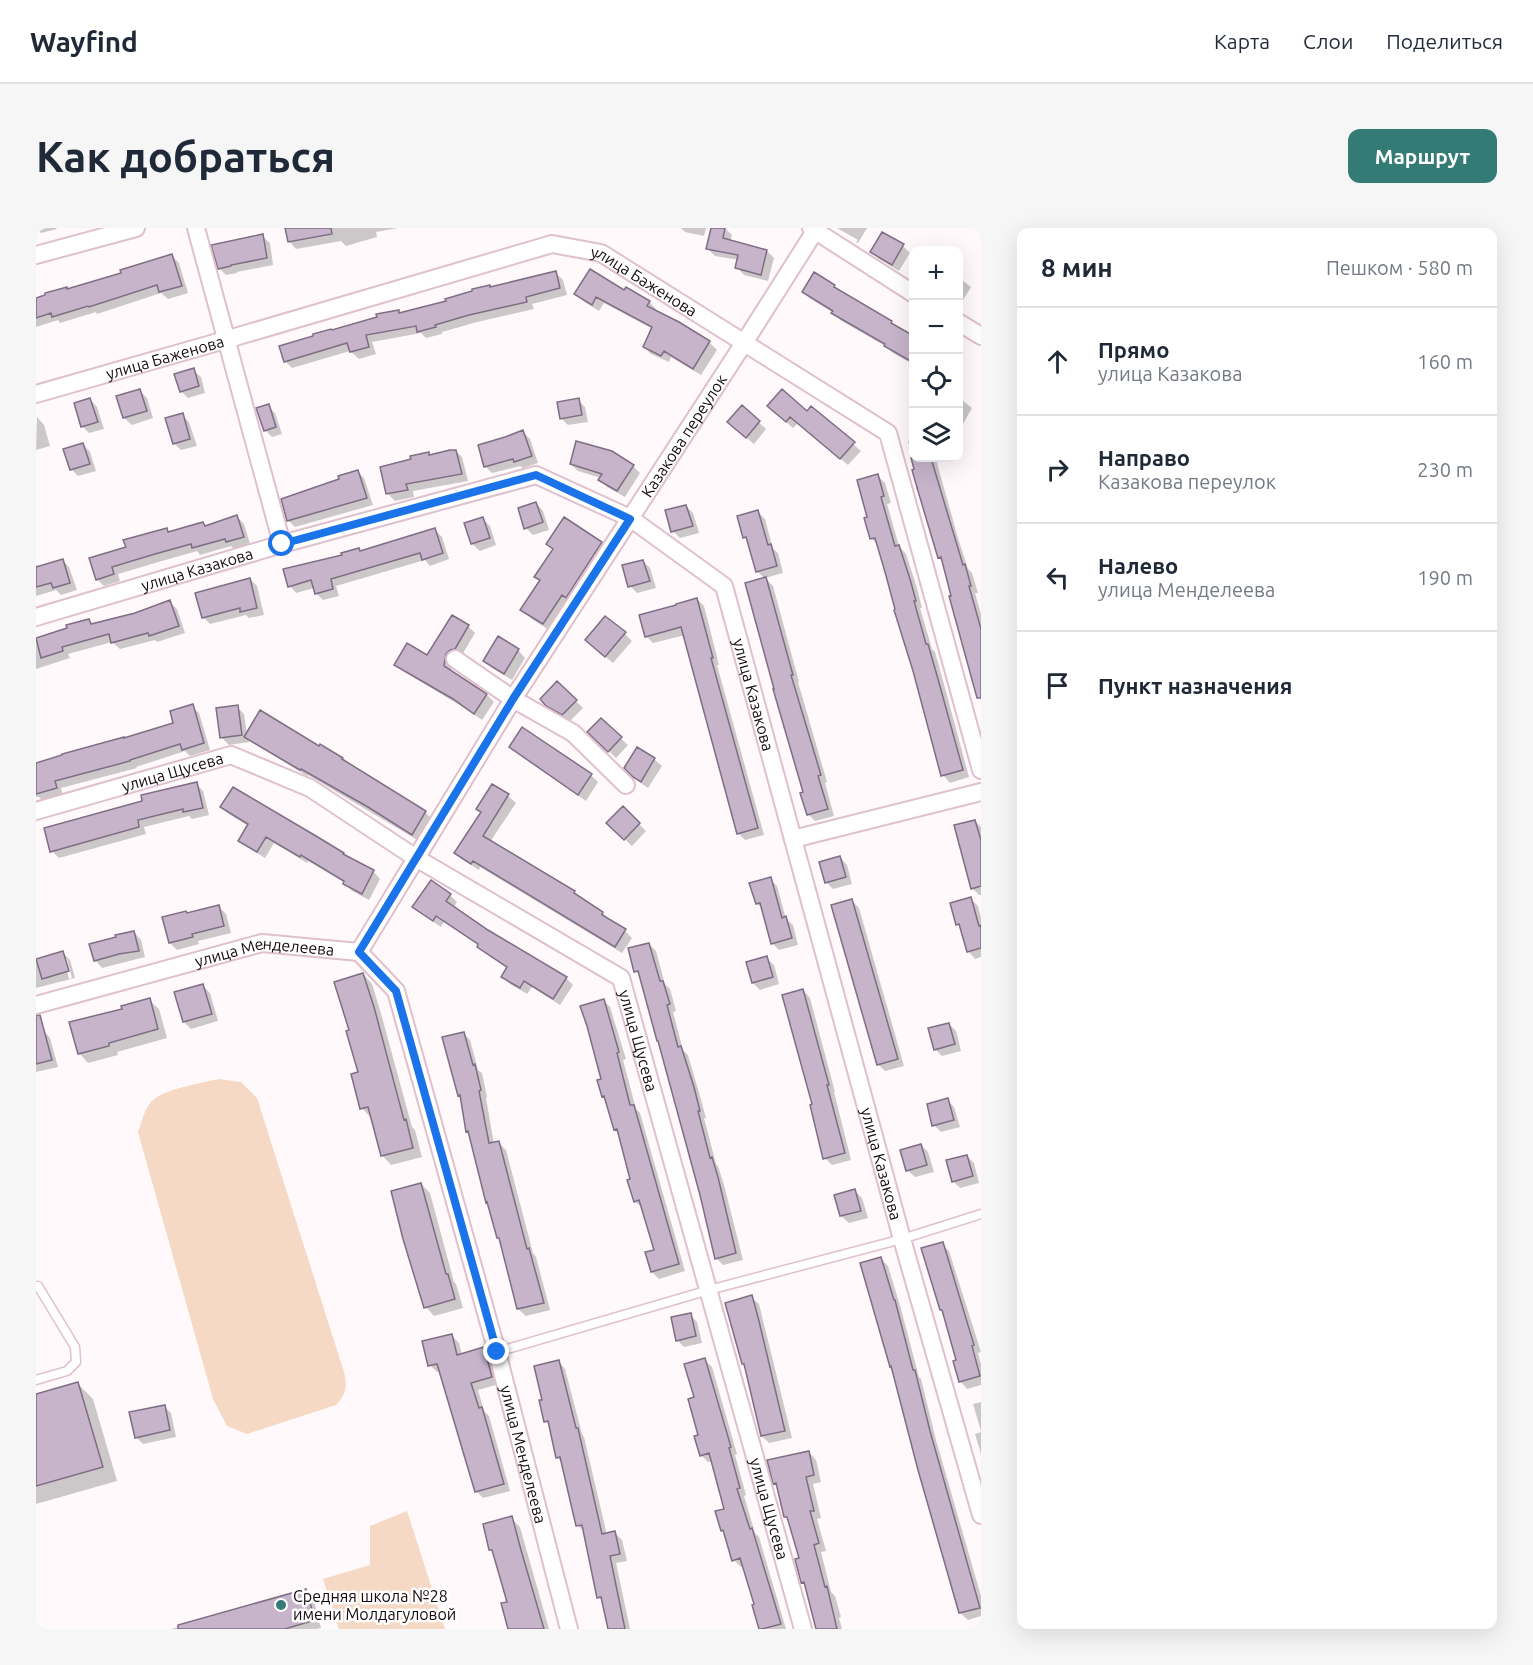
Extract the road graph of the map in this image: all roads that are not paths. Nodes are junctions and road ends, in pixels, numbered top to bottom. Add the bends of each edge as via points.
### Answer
1 (136, 228) edge
2 (196, 228) edge
3 (813, 229) edge
4 (36, 255) edge
5 (909, 291) edge
6 (963, 325) edge
7 (981, 336) edge
8 (225, 340) junction
9 (744, 343) junction
10 (36, 394) edge
11 (630, 519) junction
12 (282, 544) junction
13 (36, 617) edge
14 (455, 659) dead end
15 (513, 699) junction
16 (981, 770) edge
17 (626, 785) dead end
18 (981, 792) edge
19 (36, 811) edge
20 (793, 839) junction
21 (416, 858) junction
22 (359, 952) junction
23 (36, 1005) edge
24 (981, 1214) edge
25 (902, 1239) junction
26 (38, 1286) dead end
27 (709, 1290) junction
28 (497, 1352) junction
29 (36, 1380) edge
30 (981, 1515) edge
31 (569, 1629) edge
32 (803, 1629) edge

1 - 4 street
2 - 8 street
3 - 5 street
3 - 9 street, Казакова переулок
6 - 7 street
8 - 9 street, улица Баженова via 552,244 601,253
8 - 10 street, улица Баженова
8 - 12 street
9 - 11 street, Казакова переулок
9 - 16 street, улица Баженова via 888,433
11 - 12 street, улица Казакова via 536,475
11 - 15 street, Казакова переулок
11 - 20 street, улица Казакова via 724,586
12 - 13 street, улица Казакова
14 - 15 street
15 - 17 street via 573,733
15 - 21 street, Казакова переулок
18 - 20 street
19 - 21 street, улица Щусева via 231,755 310,788
20 - 25 street, улица Казакова
21 - 22 street, Казакова переулок
21 - 27 street, улица Щусева via 621,978
22 - 23 street, улица Менделеева via 262,943
22 - 28 street, улица Менделеева via 396,991
24 - 25 lane
25 - 27 lane
25 - 30 street, улица Казакова
26 - 29 lane via 75,1347 76,1362 67,1371
27 - 28 lane
27 - 32 street, улица Щусева
28 - 31 street, улица Менделеева

